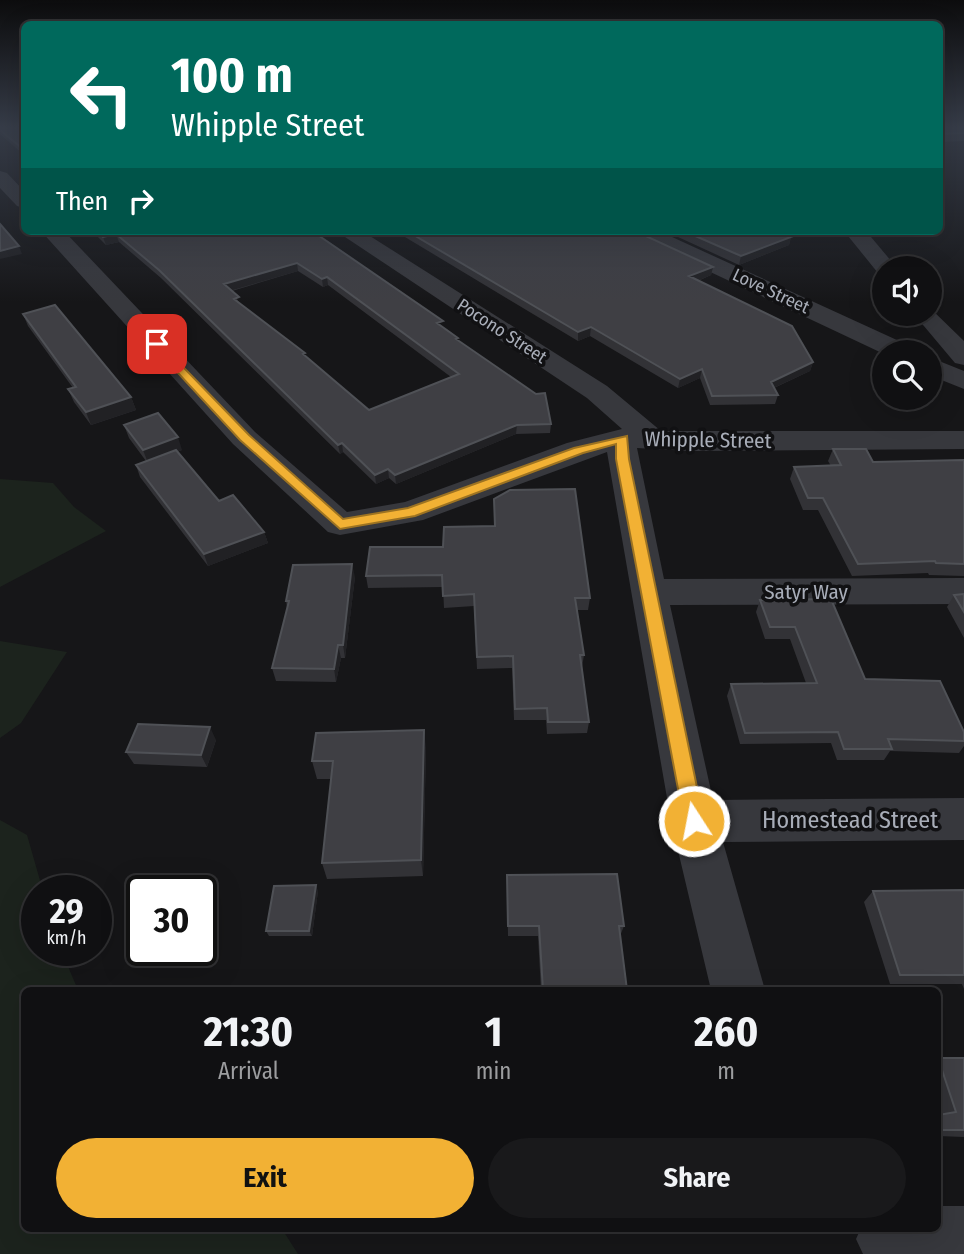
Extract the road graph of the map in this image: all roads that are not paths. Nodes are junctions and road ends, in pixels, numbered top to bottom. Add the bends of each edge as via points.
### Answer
1 (8, 186) edge
2 (21, 199) edge
3 (56, 235) edge
4 (353, 235) edge
5 (651, 235) edge
6 (858, 235) edge
7 (876, 256) edge
8 (944, 326) edge
9 (875, 340) edge
10 (964, 357) edge
11 (942, 371) edge
12 (964, 381) edge
13 (636, 438) junction
14 (964, 440) edge
15 (964, 591) edge
16 (648, 592) junction
17 (964, 819) edge
18 (694, 821) junction
19 (737, 987) edge
20 (964, 1238) edge
21 (890, 1241) edge

1 - 2 street
3 - 13 street, Whipple Street via 244,438 340,524 411,512 578,450
4 - 13 street, Pocono Street via 597,392
5 - 9 street, Love Street
6 - 7 street
8 - 10 street
11 - 12 street
13 - 14 street, Whipple Street via 690,442
13 - 16 street via 622,459
15 - 16 street, Satyr Way
16 - 18 street
17 - 18 street, Homestead Street
18 - 19 street
20 - 21 street

